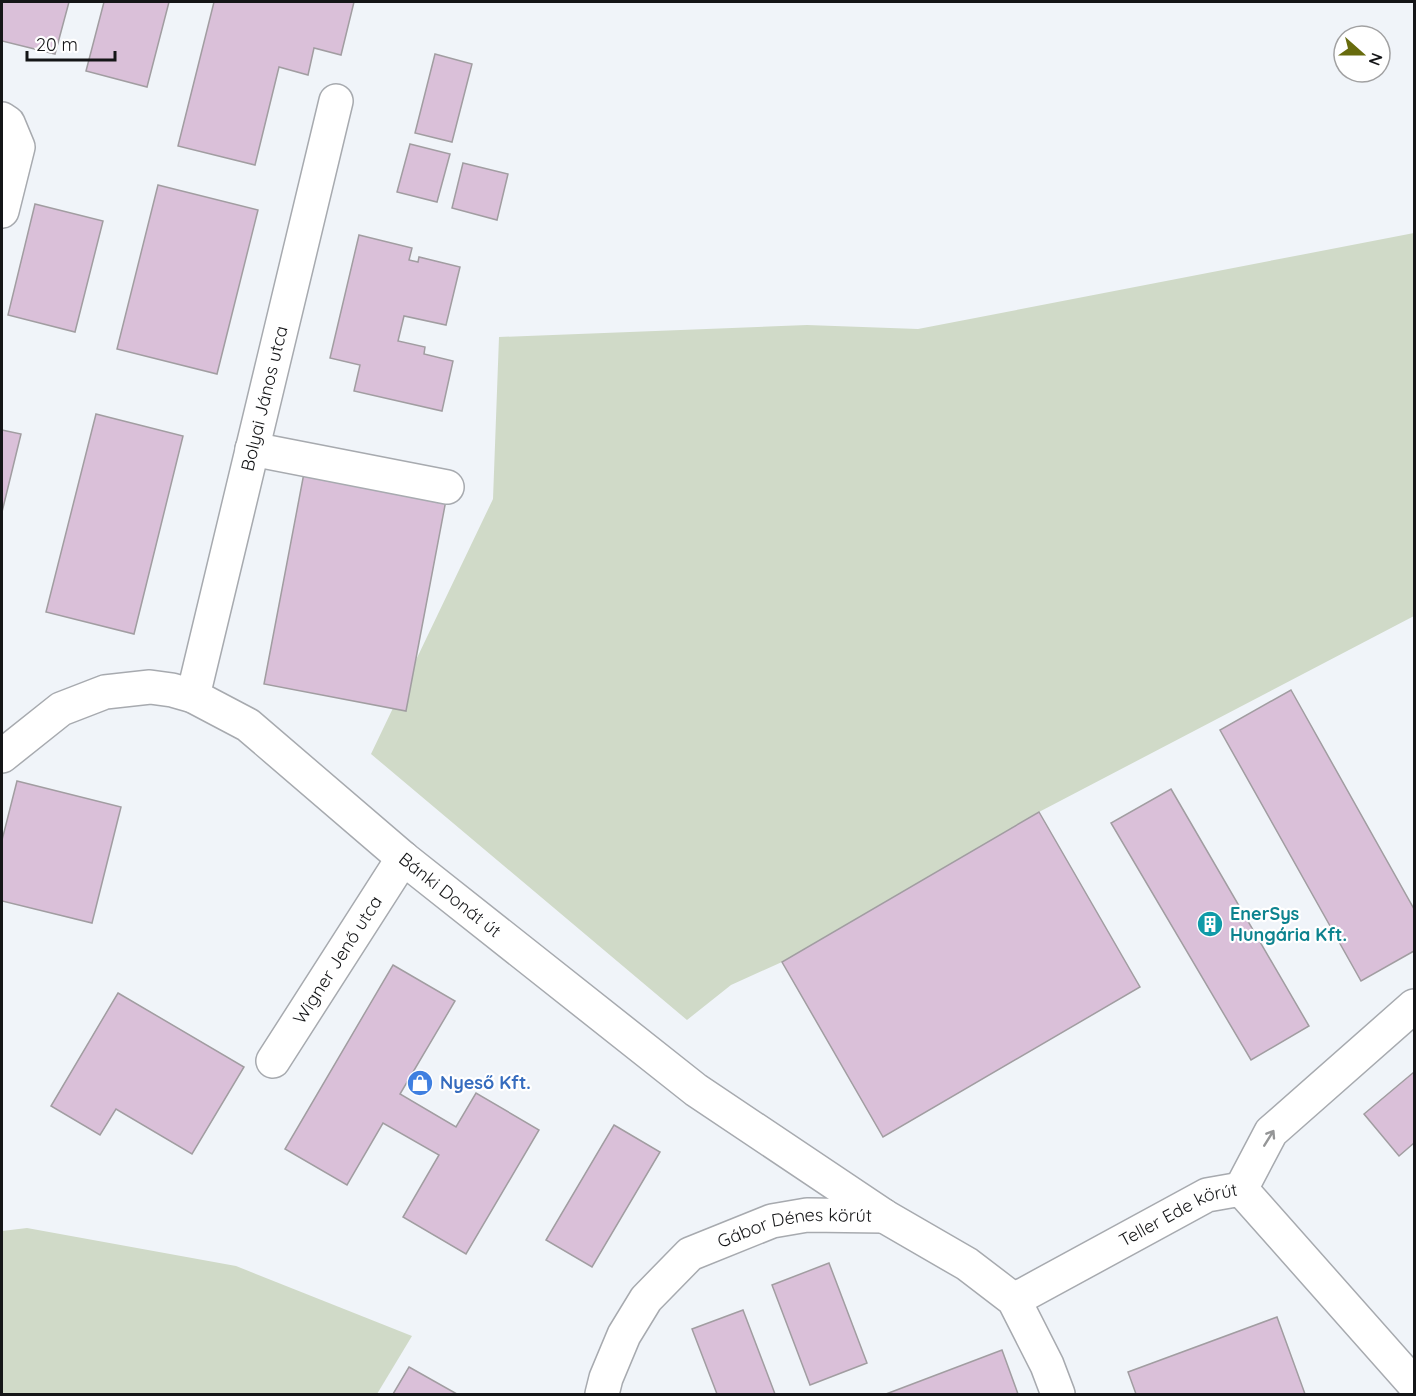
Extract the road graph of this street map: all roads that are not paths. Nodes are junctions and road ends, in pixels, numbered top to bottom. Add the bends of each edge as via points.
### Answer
1 (336, 101) dead end
2 (2, 119) edge
3 (2, 211) edge
4 (252, 449) junction
5 (447, 487) dead end
6 (193, 696) junction
7 (2, 756) edge
8 (403, 858) junction
9 (1414, 1005) edge
10 (273, 1061) dead end
11 (1241, 1189) junction
12 (884, 1216) junction
13 (1014, 1300) junction
14 (1414, 1384) edge
15 (602, 1395) edge
16 (1058, 1395) edge

1 - 4 lane, Bolyai János utca
2 - 3 lane via 8,123 18,147
4 - 5 lane
4 - 6 lane, Bolyai János utca
6 - 7 lane, Bánki Donát út via 150,687 105,692 61,709
6 - 8 lane, Bánki Donát út via 248,725
8 - 10 lane, Wigner Jenő utca
8 - 12 lane, Bánki Donát út via 696,1090
11 -> 9 lane via 1270,1132
11 - 13 lane, Teller Ede körút via 1207,1195
11 - 14 lane, Teller Ede körút
12 - 13 lane, Gábor Dénes körút via 967,1264
12 - 15 lane, Gábor Dénes körút via 807,1215 772,1221 690,1254 646,1299 624,1335
13 - 16 lane, Gábor Dénes körút

